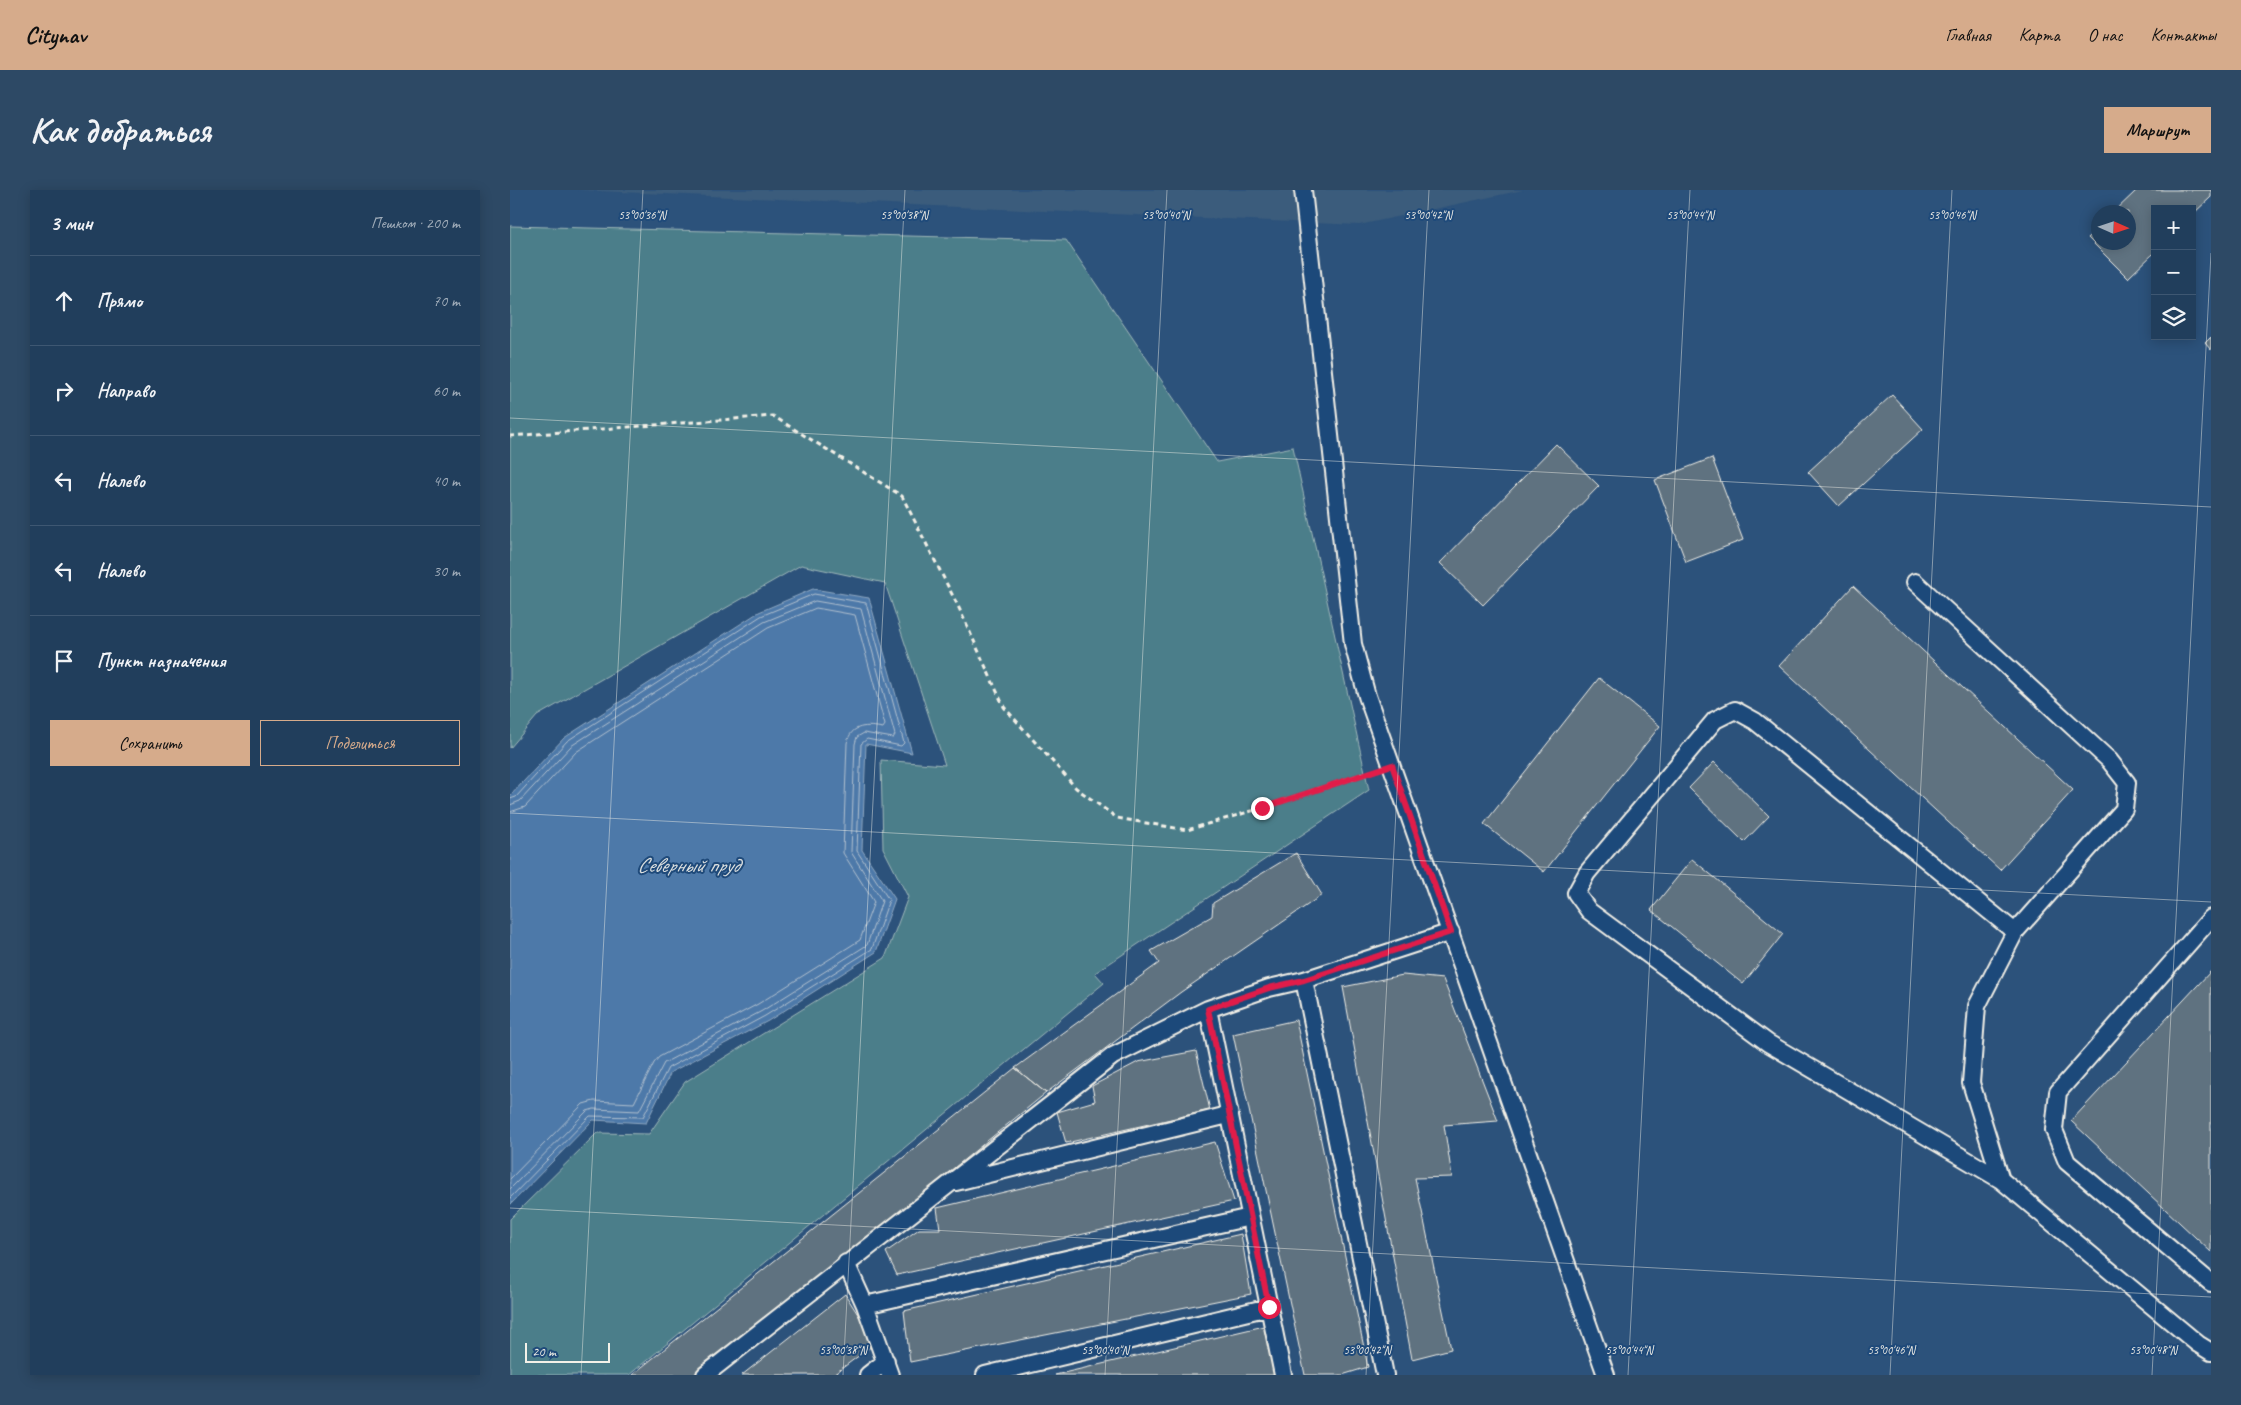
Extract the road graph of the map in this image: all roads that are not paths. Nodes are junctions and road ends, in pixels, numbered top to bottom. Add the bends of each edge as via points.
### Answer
1 (1303, 190) edge
2 (1916, 582) dead end
3 (2211, 918) edge
4 (1451, 932) junction
5 (2014, 932) junction
6 (1304, 980) junction
7 (1208, 1009) junction
8 (1228, 1115) junction
9 (2001, 1180) junction
10 (949, 1184) junction
11 (1250, 1217) junction
12 (846, 1264) junction
13 (2211, 1283) edge
14 (865, 1305) junction
15 (1269, 1307) junction
16 (2211, 1352) edge
17 (888, 1368) edge
18 (705, 1375) edge
19 (868, 1375) edge
20 (985, 1375) edge
21 (1283, 1375) edge
22 (1385, 1375) edge
23 (1606, 1375) edge

1 - 4 lane via 1354,644 1367,696
2 - 5 lane via 2109,760 2127,783 2124,809
3 - 13 lane via 2058,1092 2054,1130 2067,1162
4 - 6 lane
4 - 23 lane
5 - 9 lane via 1977,1006 1971,1083
5 - 9 lane via 1755,721 1735,710 1715,720 1587,873 1576,893 1589,911 1768,1042
6 - 7 lane
6 - 22 lane
7 - 8 lane
7 - 10 lane via 1113,1056
8 - 10 lane
8 - 11 lane
9 - 16 lane
10 - 12 lane
11 - 14 lane
11 - 15 lane
12 - 14 lane
12 - 18 lane
14 - 17 lane
15 - 20 lane
15 - 21 lane
17 - 19 lane

